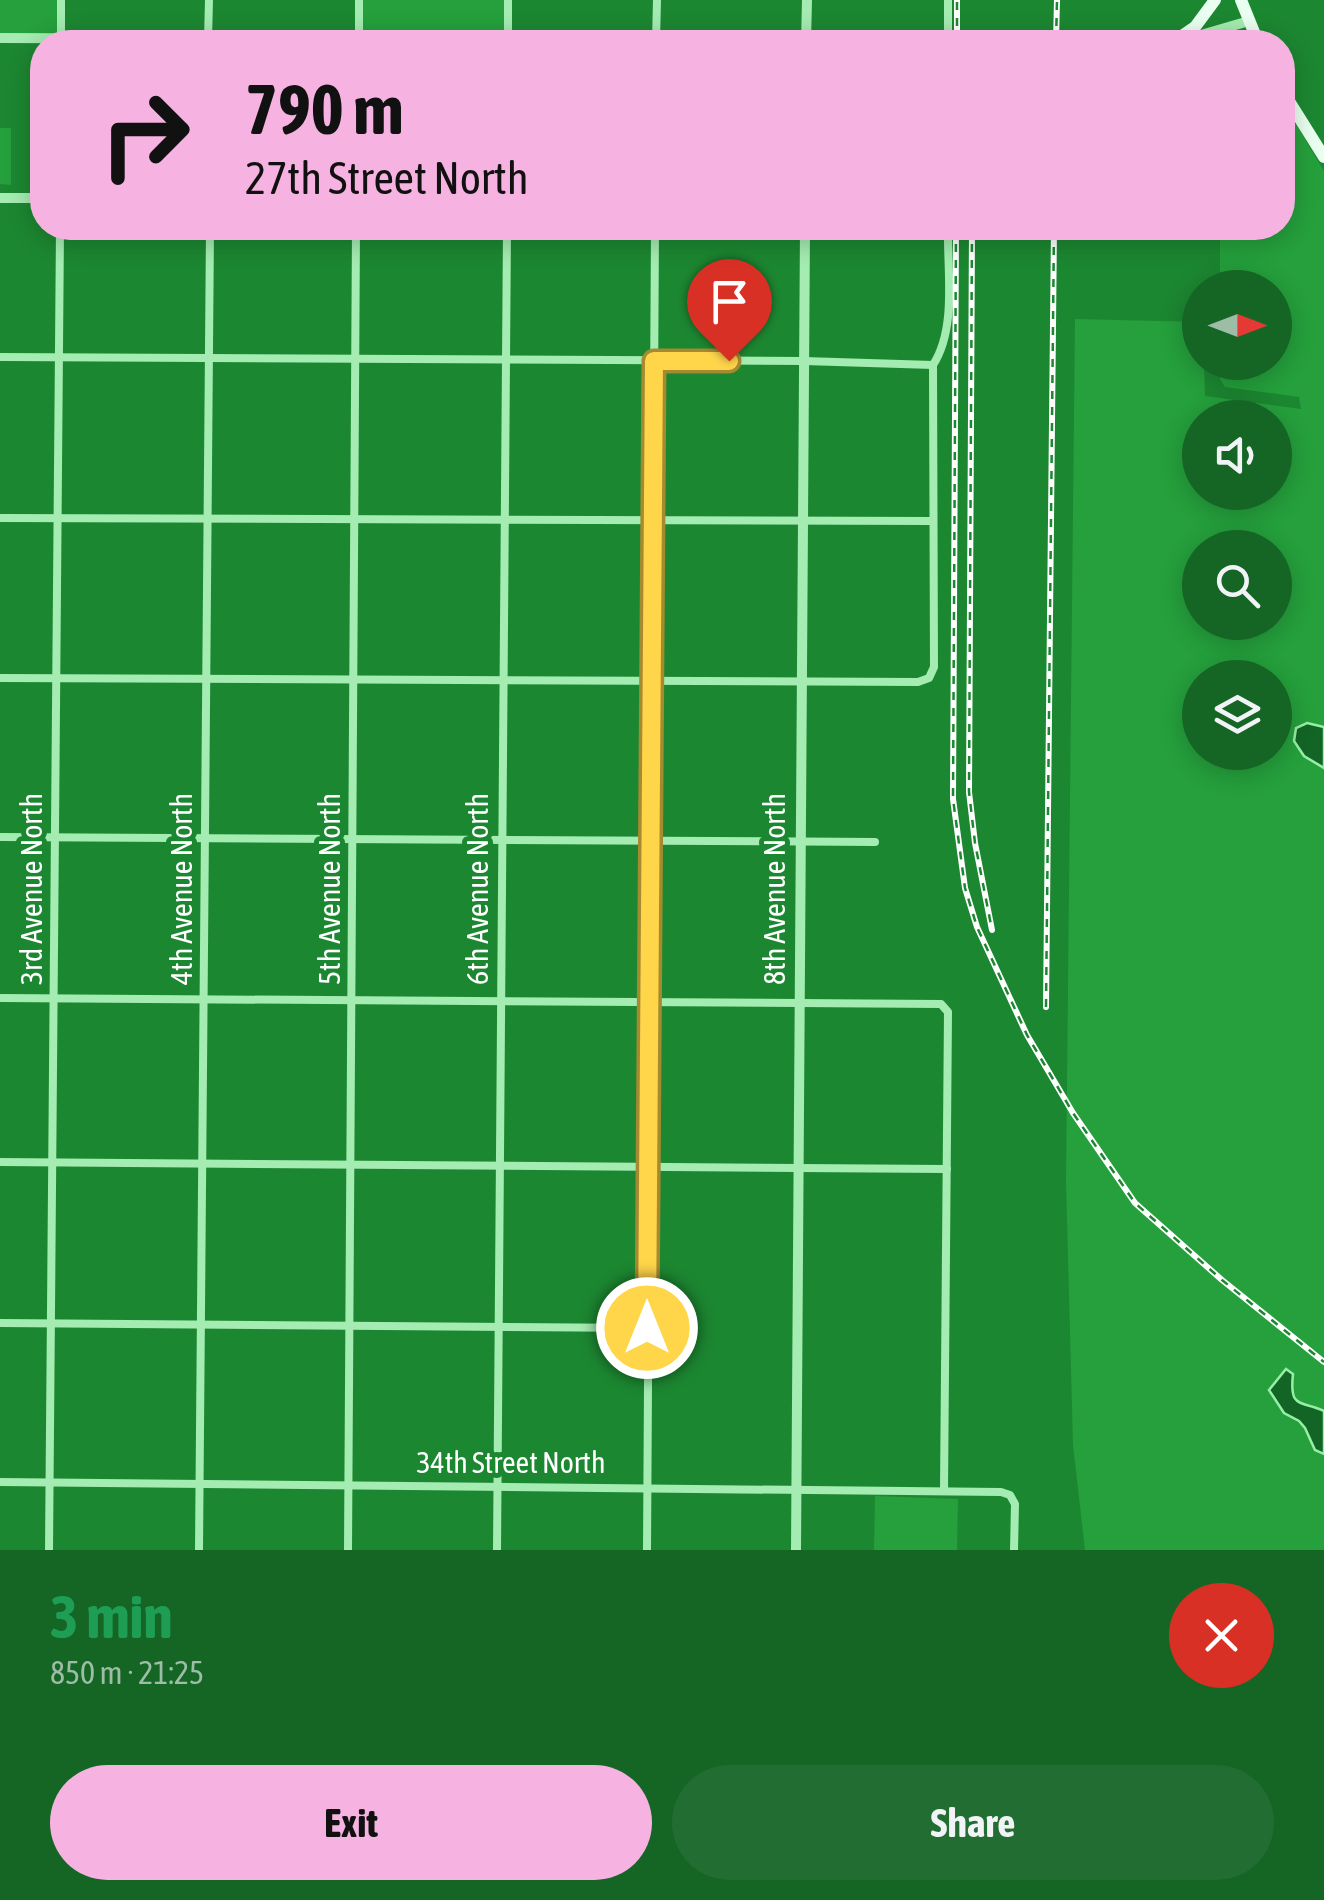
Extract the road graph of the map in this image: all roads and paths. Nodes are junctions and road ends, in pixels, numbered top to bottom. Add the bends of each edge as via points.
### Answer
1 (61, 0) edge
2 (209, 0) edge
3 (359, 0) edge
4 (508, 0) edge
5 (657, 0) edge
6 (806, 0) edge
7 (948, 0) edge
8 (1216, 0) edge
9 (1241, 0) edge
10 (1249, 21) junction
11 (61, 30) edge
12 (208, 30) edge
13 (359, 30) edge
14 (508, 30) edge
15 (656, 30) edge
16 (806, 30) edge
17 (948, 30) edge
18 (1191, 30) edge
19 (1217, 30) edge
20 (1253, 30) edge
21 (0, 38) edge
22 (30, 39) edge
23 (1295, 111) edge
24 (1324, 157) edge
25 (0, 198) edge
26 (30, 198) edge
27 (60, 240) edge
28 (210, 240) edge
29 (356, 240) edge
30 (506, 240) edge
31 (655, 240) edge
32 (805, 240) edge
33 (948, 240) edge
34 (208, 356) junction
35 (0, 357) edge
36 (58, 357) junction
37 (357, 358) junction
38 (506, 360) junction
39 (654, 361) junction
40 (804, 361) junction
41 (933, 366) junction
42 (0, 518) edge
43 (58, 518) junction
44 (207, 518) junction
45 (653, 519) junction
46 (355, 520) junction
47 (506, 521) junction
48 (933, 521) junction
49 (802, 522) junction
50 (0, 678) edge
51 (55, 678) junction
52 (206, 678) junction
53 (354, 679) junction
54 (502, 680) junction
55 (651, 681) junction
56 (801, 682) junction
57 (203, 837) junction
58 (0, 838) edge
59 (54, 838) junction
60 (352, 839) junction
61 (501, 840) junction
62 (650, 840) junction
63 (800, 842) junction
64 (875, 842) dead end
65 (0, 998) edge
66 (204, 998) junction
67 (351, 998) junction
68 (54, 999) junction
69 (500, 1000) junction
70 (649, 1000) junction
71 (800, 1002) junction
72 (0, 1162) edge
73 (53, 1162) junction
74 (202, 1162) junction
75 (350, 1164) junction
76 (500, 1166) junction
77 (648, 1167) junction
78 (799, 1168) junction
79 (947, 1170) junction
80 (0, 1323) edge
81 (53, 1323) junction
82 (201, 1324) junction
83 (349, 1325) junction
84 (499, 1326) junction
85 (647, 1328) junction
86 (0, 1482) edge
87 (49, 1482) junction
88 (199, 1484) junction
89 (348, 1484) junction
90 (497, 1486) junction
91 (647, 1486) junction
92 (797, 1488) junction
93 (944, 1490) junction
94 (49, 1550) edge
95 (199, 1550) edge
96 (348, 1550) edge
97 (497, 1550) edge
98 (646, 1550) edge
99 (796, 1550) edge
100 (1014, 1550) edge

1 - 11 street
2 - 12 street
3 - 13 street
4 - 14 street
5 - 15 street
6 - 16 street
7 - 17 street
8 - 18 main road
9 - 10 main road
10 - 19 street
10 - 20 main road
21 - 22 street
23 - 24 main road
25 - 26 street
27 - 36 street, 3rd Avenue North
28 - 34 street, 4th Avenue North
29 - 37 street, 5th Avenue North
30 - 38 street, 6th Avenue North
31 - 39 street
32 - 40 street, 8th Avenue North
33 - 41 street via 946,330
34 - 36 street
34 - 37 street
34 - 44 street, 4th Avenue North
35 - 36 street
36 - 43 street, 3rd Avenue North
37 - 38 street
37 - 46 street, 5th Avenue North
38 - 39 street
38 - 47 street, 6th Avenue North
39 - 40 street
39 - 45 street
40 - 41 street
40 - 49 street, 8th Avenue North
41 - 48 street
42 - 43 street
43 - 44 street
43 - 51 street, 3rd Avenue North
44 - 46 street
44 - 52 street, 4th Avenue North
45 - 47 street
45 - 49 street
45 - 55 street
46 - 47 street
46 - 53 street, 5th Avenue North
47 - 54 street, 6th Avenue North
48 - 49 street
48 - 56 street via 930,678
49 - 56 street, 8th Avenue North
50 - 51 street
51 - 52 street
51 - 59 street, 3rd Avenue North
52 - 53 street
52 - 57 street, 4th Avenue North
53 - 54 street
53 - 60 street, 5th Avenue North
54 - 55 street
54 - 61 street, 6th Avenue North
55 - 56 street
55 - 62 street
56 - 63 street, 8th Avenue North
57 - 59 street
57 - 60 street
57 - 66 street, 4th Avenue North
58 - 59 street
59 - 68 street, 3rd Avenue North
60 - 61 street
60 - 67 street, 5th Avenue North
61 - 62 street
61 - 69 street, 6th Avenue North
62 - 63 street
62 - 70 street
63 - 64 street
63 - 71 street, 8th Avenue North
65 - 68 street
66 - 67 street
66 - 68 street
66 - 74 street, 4th Avenue North
67 - 69 street
67 - 75 street, 5th Avenue North
68 - 73 street, 3rd Avenue North
69 - 70 street
69 - 76 street, 6th Avenue North
70 - 71 street
70 - 77 street
71 - 78 street, 8th Avenue North
71 - 79 street via 946,1007
72 - 73 street
73 - 74 street
73 - 81 street, 3rd Avenue North
74 - 75 street
74 - 82 street, 4th Avenue North
75 - 76 street
75 - 83 street, 5th Avenue North
76 - 77 street
76 - 84 street, 6th Avenue North
77 - 78 street
77 - 85 street
78 - 79 street
78 - 92 street, 8th Avenue North
79 - 93 street
80 - 81 street
81 - 82 street
81 - 87 street, 3rd Avenue North
82 - 83 street
82 - 88 street, 4th Avenue North
83 - 84 street
83 - 89 street, 5th Avenue North
84 - 85 street
84 - 90 street, 6th Avenue North
85 - 91 street
86 - 87 street, 34th Street North
87 - 88 street, 34th Street North
87 - 94 street, 3rd Avenue North
88 - 89 street, 34th Street North
88 - 95 street, 4th Avenue North
89 - 90 street, 34th Street North
89 - 96 street, 5th Avenue North
90 - 91 street, 34th Street North
90 - 97 street, 6th Avenue North
91 - 92 street, 34th Street North
91 - 98 street
92 - 93 street, 34th Street North
92 - 99 street, 8th Avenue North
93 - 100 street, 34th Street North via 1010,1495

